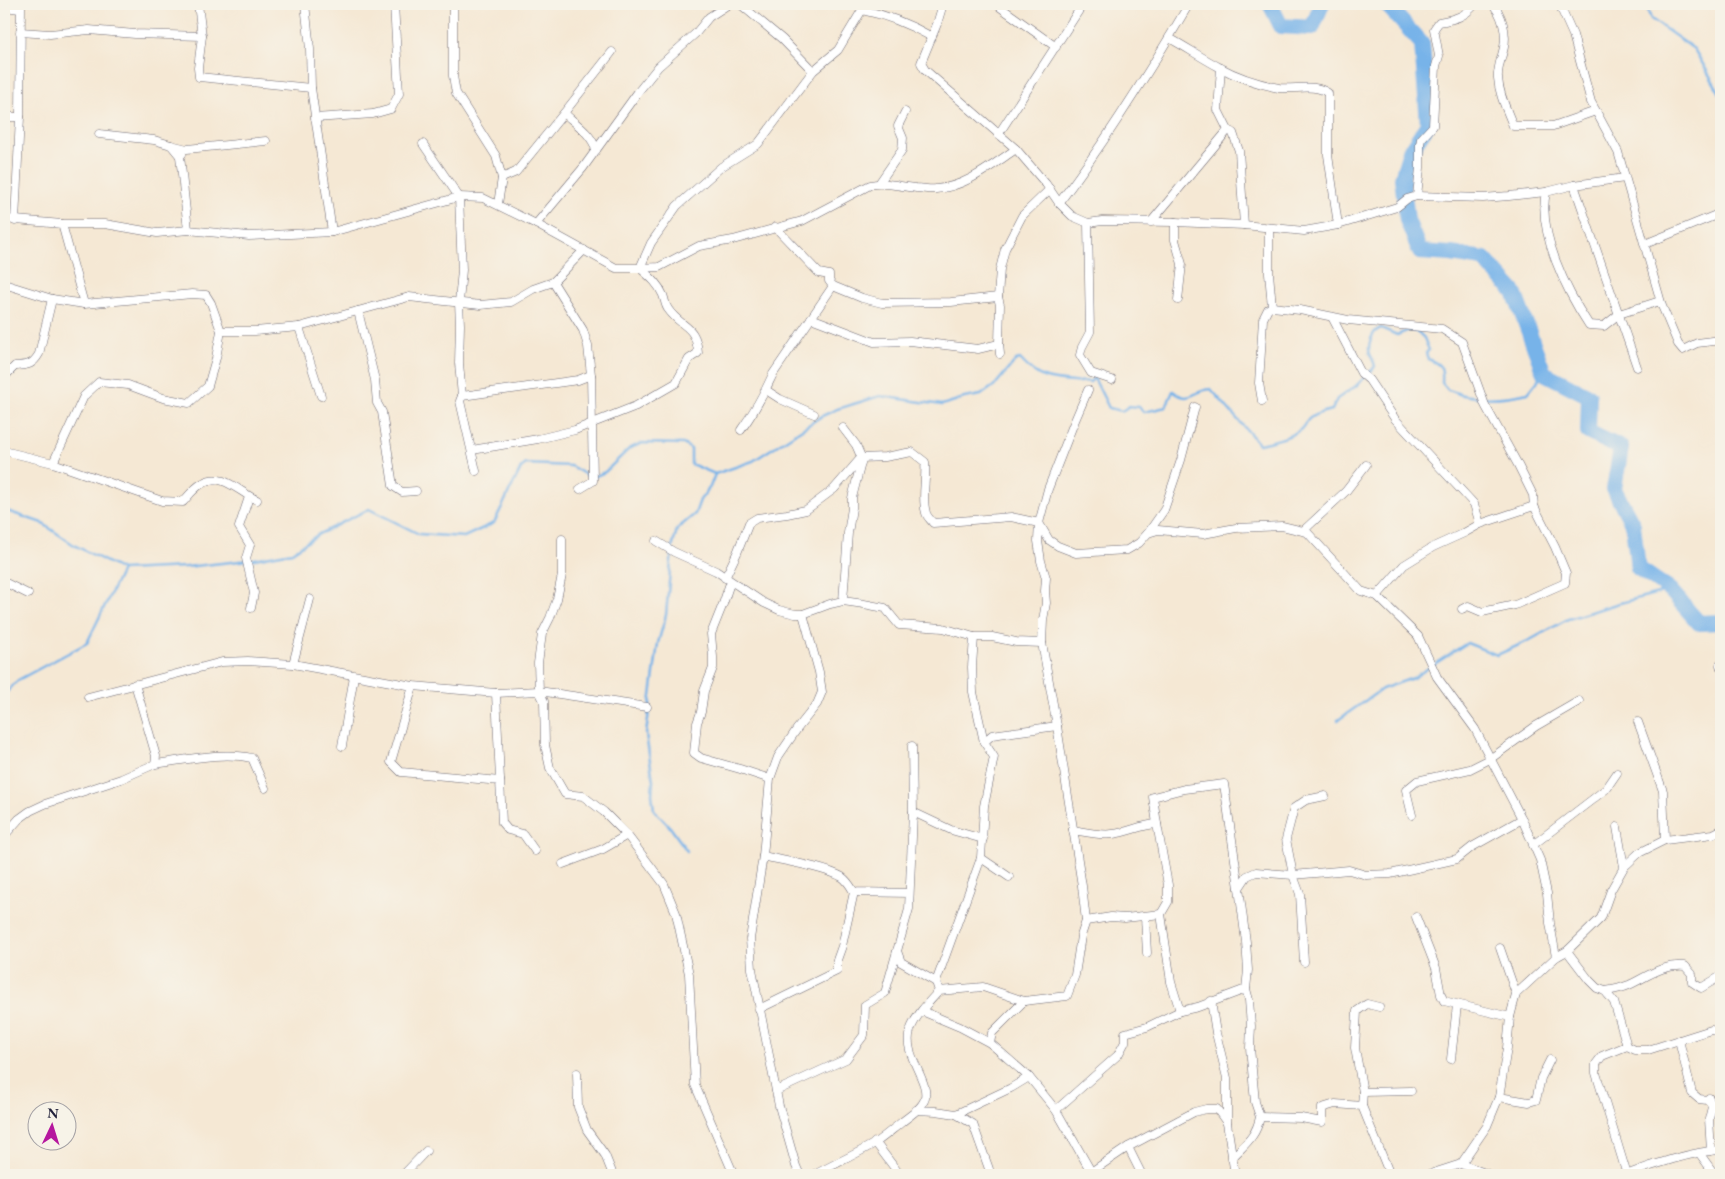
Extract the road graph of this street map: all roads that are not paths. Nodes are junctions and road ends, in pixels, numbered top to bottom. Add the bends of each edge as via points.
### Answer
1 (198, 4) edge
2 (305, 4) edge
3 (394, 4) edge
4 (453, 4) edge
5 (729, 4) edge
6 (740, 4) edge
7 (943, 4) edge
8 (1083, 4) edge
9 (1189, 4) edge
10 (1475, 4) edge
11 (1492, 4) edge
12 (1559, 4) edge
13 (21, 6) edge
14 (862, 6) edge
15 (4, 7) edge
16 (1000, 7) dead end
17 (20, 32) junction
18 (202, 36) junction
19 (932, 36) junction
20 (1168, 38) junction
21 (1056, 47) junction
22 (612, 52) dead end
23 (1221, 68) junction
24 (813, 70) junction
25 (311, 88) junction
26 (1596, 110) junction
27 (905, 112) dead end
28 (564, 113) junction
29 (4, 117) edge
30 (20, 117) junction
31 (315, 118) junction
32 (1228, 130) junction
33 (99, 134) dead end
34 (998, 135) junction
35 (266, 141) dead end
36 (423, 144) dead end
37 (170, 146) junction
38 (186, 149) junction
39 (1016, 149) junction
40 (596, 150) junction
41 (180, 156) junction
42 (502, 178) junction
43 (1625, 178) junction
44 (880, 182) junction
45 (1574, 185) junction
46 (1050, 189) junction
47 (1546, 192) junction
48 (1418, 196) junction
49 (459, 197) junction
50 (1059, 203) junction
51 (498, 204) junction
52 (1721, 213) edge
53 (4, 219) edge
54 (15, 221) junction
55 (1151, 222) junction
56 (1174, 222) junction
57 (1088, 223) junction
58 (62, 224) junction
59 (536, 224) junction
60 (1244, 225) junction
61 (1338, 225) junction
62 (775, 227) junction
63 (1269, 228) junction
64 (188, 230) junction
65 (332, 232) junction
66 (1645, 244) junction
67 (584, 250) junction
68 (640, 268) junction
69 (553, 282) junction
70 (4, 284) edge
71 (833, 286) junction
72 (998, 296) junction
73 (52, 299) junction
74 (1178, 300) dead end
75 (1660, 301) junction
76 (459, 302) junction
77 (84, 304) junction
78 (1272, 307) junction
79 (358, 311) junction
80 (1619, 314) junction
81 (1332, 317) junction
82 (811, 318) junction
83 (1721, 325) edge
84 (299, 327) junction
85 (221, 331) junction
86 (1721, 336) edge
87 (1721, 340) edge
88 (999, 344) junction
89 (1000, 354) dead end
90 (1637, 367) dead end
91 (591, 375) junction
92 (4, 377) edge
93 (1112, 380) dead end
94 (766, 390) junction
95 (1088, 390) dead end
96 (321, 396) dead end
97 (462, 396) junction
98 (1262, 401) dead end
99 (1195, 407) dead end
100 (814, 414) dead end
101 (592, 425) junction
102 (843, 428) dead end
103 (741, 430) dead end
104 (472, 450) junction
105 (4, 451) edge
106 (861, 458) junction
107 (53, 463) junction
108 (1366, 465) dead end
109 (476, 471) dead end
110 (580, 489) dead end
111 (416, 492) dead end
112 (1534, 506) junction
113 (1039, 523) junction
114 (1480, 524) junction
115 (1303, 531) junction
116 (1148, 533) junction
117 (562, 539) dead end
118 (656, 541) dead end
119 (728, 580) junction
120 (4, 582) edge
121 (28, 594) dead end
122 (1377, 596) junction
123 (310, 599) dead end
124 (842, 602) junction
125 (250, 608) dead end
126 (1462, 609) dead end
127 (802, 614) junction
128 (974, 637) junction
129 (1042, 643) junction
130 (294, 664) junction
131 (354, 676) junction
132 (135, 684) junction
133 (412, 686) junction
134 (539, 691) junction
135 (496, 693) junction
136 (88, 697) dead end
137 (1579, 701) dead end
138 (648, 706) dead end
139 (1638, 722) dead end
140 (1057, 726) junction
141 (984, 742) junction
142 (342, 746) dead end
143 (912, 746) dead end
144 (1490, 759) junction
145 (155, 764) junction
146 (1617, 772) dead end
147 (770, 779) junction
148 (500, 781) junction
149 (265, 788) dead end
150 (1324, 796) dead end
151 (913, 812) junction
152 (1412, 815) dead end
153 (1522, 820) junction
154 (1157, 824) junction
155 (1617, 827) dead end
156 (1073, 830) junction
157 (1721, 830) edge
158 (627, 835) junction
159 (4, 836) edge
160 (983, 839) junction
161 (1665, 840) junction
162 (1534, 845) junction
163 (535, 851) dead end
164 (764, 856) junction
165 (981, 858) junction
166 (563, 864) dead end
167 (1624, 866) junction
168 (1293, 875) junction
169 (1009, 878) dead end
170 (1239, 888) junction
171 (854, 892) junction
172 (910, 893) junction
173 (1161, 914) junction
174 (1145, 917) junction
175 (1416, 917) dead end
176 (1086, 921) junction
177 (1500, 948) dead end
178 (897, 952) junction
179 (1567, 952) junction
180 (1147, 953) dead end
181 (1556, 957) junction
182 (1304, 962) dead end
183 (1721, 976) edge
184 (936, 982) junction
185 (1246, 989) junction
186 (939, 991) junction
187 (1605, 991) junction
188 (1516, 994) junction
189 (1024, 1001) junction
190 (1211, 1001) junction
191 (1457, 1005) junction
192 (1379, 1007) dead end
193 (760, 1009) junction
194 (922, 1011) junction
195 (1180, 1011) junction
196 (1510, 1017) junction
197 (1721, 1032) edge
198 (1679, 1040) junction
199 (990, 1043) junction
200 (1627, 1046) junction
201 (1451, 1059) dead end
202 (1550, 1060) dead end
203 (577, 1073) dead end
204 (1029, 1077) junction
205 (776, 1090) junction
206 (1411, 1091) dead end
207 (1363, 1092) junction
208 (1499, 1097) junction
209 (1362, 1106) junction
210 (916, 1110) junction
211 (1056, 1110) junction
212 (956, 1114) junction
213 (1260, 1117) junction
214 (1227, 1123) junction
215 (875, 1142) junction
216 (1128, 1147) junction
217 (1721, 1150) edge
218 (426, 1151) dead end
219 (1711, 1151) junction
220 (1700, 1154) junction
221 (1232, 1158) junction
222 (1461, 1164) junction
223 (989, 1169) dead end
224 (1092, 1173) edge
225 (403, 1175) edge
226 (614, 1175) edge
227 (734, 1175) edge
228 (800, 1175) edge
229 (814, 1175) edge
230 (900, 1175) edge
231 (1142, 1175) edge
232 (1235, 1175) edge
233 (1390, 1175) edge
234 (1427, 1175) edge
235 (1490, 1175) edge
236 (1626, 1175) edge
237 (1715, 1175) edge

1 - 18 street
2 - 25 street
3 - 31 street via 399,94 391,109 373,114
4 - 42 street via 456,93 496,156
5 - 40 street via 709,17 658,67
6 - 24 street via 782,38
7 - 19 street
8 - 21 street
9 - 20 street
10 - 48 street via 1458,19 1438,22 1434,29 1439,56 1432,126 1420,144
11 - 26 street via 1499,10 1504,29 1505,45 1497,74 1499,91 1513,126 1553,126
12 - 26 street via 1573,35
13 - 15 street
13 - 17 street
14 - 19 street
14 - 24 street via 838,50
16 - 21 street
17 - 18 street via 50,34 89,30
17 - 30 street
18 - 25 street via 199,77
19 - 34 street via 921,63 925,70
20 - 23 street
20 - 50 street
21 - 34 street
22 - 28 street
23 - 32 street via 1218,110
23 - 61 street via 1264,85 1322,89 1328,93 1328,155
24 - 68 street via 758,144 721,167 677,206 651,243
25 - 31 street
26 - 43 street via 1618,152
27 - 44 street via 898,126 904,138 902,150
28 - 40 street via 585,131
28 - 42 street via 516,172
29 - 30 street
30 - 54 street
31 - 65 street
32 - 55 street
32 - 60 street via 1233,133 1239,151
33 - 37 street via 154,140
34 - 39 street
35 - 38 street
36 - 49 street
37 - 38 street
37 - 41 street
38 - 41 street
39 - 44 street via 976,176 952,186 936,189
39 - 46 street
40 - 59 street
41 - 64 street
42 - 51 street
43 - 45 street
43 - 66 street
44 - 62 street via 802,221
45 - 47 street
45 - 80 street
46 - 50 street
46 - 72 street via 1022,216 1005,248
47 - 48 street via 1483,198
47 - 80 street via 1547,231 1562,278 1589,325 1604,326
48 - 61 street via 1397,207
49 - 51 street via 483,198
49 - 65 street
49 - 76 street via 462,270
50 - 57 street via 1072,216
51 - 59 street
52 - 66 street
53 - 54 street
54 - 58 street
55 - 56 street
55 - 57 street
56 - 60 street
56 - 74 street via 1182,264
57 - 93 street via 1090,332 1080,355 1091,373
58 - 64 street via 105,224 157,233
58 - 77 street
59 - 67 street
60 - 63 street
61 - 63 street via 1304,231
62 - 68 street via 699,246 659,267
62 - 71 street via 820,273 829,275
63 - 78 street
64 - 65 street via 248,236
66 - 75 street
67 - 68 street via 616,268
67 - 69 street
68 - 101 street via 658,283 666,307 674,318 697,339 698,353 689,359 676,382 636,406
69 - 76 street via 511,302 480,305
69 - 91 street via 583,330
70 - 73 street
71 - 72 street via 882,303 951,302
71 - 82 street
72 - 88 street
73 - 77 street
73 - 92 street via 39,354 34,362 15,366
75 - 80 street
75 - 87 street via 1678,344 1684,350 1697,343
76 - 79 street via 409,297
76 - 97 street
77 - 85 street via 206,295
78 - 81 street
78 - 98 street via 1263,319 1259,383
79 - 84 street
79 - 111 street via 375,380 377,403 382,412 393,486 402,492
80 - 90 street
81 - 112 street via 1442,329 1462,342 1484,405 1518,462 1533,495
81 - 114 street via 1361,373 1395,419 1474,504
82 - 88 street via 874,342 910,341 978,349
82 - 94 street via 773,374
83 - 86 street
84 - 85 street
84 - 96 street
85 - 107 street via 208,386 189,403 163,398 128,385 99,382 84,396
88 - 89 street
91 - 97 street via 578,380
91 - 101 street
94 - 100 street
94 - 103 street
95 - 113 street via 1048,489
97 - 104 street via 460,401
99 - 116 street via 1164,510
101 - 104 street via 538,439
101 - 110 street via 593,481
102 - 106 street
104 - 109 street
105 - 107 street
106 - 113 street via 912,452 925,462 924,500 926,514 933,523 1012,517
106 - 119 street via 834,489 806,510 749,522
106 - 124 street via 852,498
107 - 125 street via 162,501 183,502 205,482 218,479 253,499 239,527 250,545 247,561 254,593
108 - 115 street via 1346,491
112 - 114 street
112 - 126 street via 1566,573 1565,583 1515,605 1482,612 1468,606
113 - 116 street via 1049,540 1076,553 1126,550
113 - 129 street via 1038,541 1046,578
114 - 122 street via 1404,565
115 - 116 street via 1282,526 1236,528 1203,534 1158,530
115 - 122 street via 1362,592
117 - 134 street via 562,575 557,599 542,634
118 - 119 street
119 - 127 street via 779,610
119 - 147 street via 729,586 711,634 713,668 704,691 694,753
120 - 121 street
122 - 144 street via 1418,636 1437,677 1475,729
123 - 130 street
124 - 127 street
124 - 128 street via 885,608 899,625 943,628
127 - 147 street via 822,692 817,704 778,757
128 - 129 street
128 - 141 street via 973,692
129 - 140 street
130 - 131 street
130 - 132 street via 222,662
131 - 133 street
131 - 142 street
132 - 136 street
132 - 145 street via 156,756
133 - 135 street
133 - 148 street via 390,762 401,772
134 - 135 street
134 - 138 street
134 - 158 street via 544,701 545,745 550,768 565,794 583,796
135 - 148 street
137 - 144 street via 1536,726
139 - 161 street via 1663,791
140 - 141 street via 992,735
140 - 156 street
141 - 160 street via 994,757 984,806
143 - 151 street
144 - 152 street via 1470,769 1417,781 1406,790
144 - 153 street
145 - 149 street via 240,755 252,758
145 - 159 street via 30,811
146 - 162 street via 1606,789
147 - 164 street
148 - 163 street via 502,823 508,830 523,834
150 - 168 street via 1306,800 1294,808 1286,839
151 - 160 street via 951,830
151 - 172 street
153 - 162 street
153 - 168 street via 1472,847 1458,859 1390,874 1366,875 1349,870
154 - 156 street via 1142,825 1111,835
154 - 170 street via 1153,797 1224,784
154 - 173 street via 1168,885 1168,902
155 - 167 street
156 - 176 street
157 - 161 street via 1713,834
158 - 166 street via 603,849
158 - 227 street via 664,884 676,913 689,974 695,1085
160 - 165 street
161 - 167 street via 1639,853
162 - 181 street via 1547,893
164 - 171 street via 829,871 843,878
164 - 193 street via 750,939
165 - 169 street
165 - 184 street
167 - 179 street via 1601,918
168 - 170 street via 1256,872 1246,876
168 - 182 street via 1300,894
170 - 185 street via 1248,970
171 - 172 street
171 - 193 street via 837,971
172 - 178 street
173 - 174 street
173 - 195 street via 1171,982
174 - 176 street via 1112,916
174 - 180 street
175 - 191 street via 1436,968 1441,995 1444,1001
176 - 189 street via 1075,975 1067,996
177 - 188 street
178 - 184 street via 901,962
178 - 205 street via 885,993 865,1004 864,1036 846,1059
179 - 181 street
179 - 187 street via 1589,980
181 - 188 street
183 - 187 street via 1701,988 1692,982 1692,974 1685,966 1676,965 1659,969 1627,986
184 - 186 street
185 - 190 street
185 - 213 street via 1255,1102
186 - 189 street via 983,987
186 - 194 street
187 - 200 street via 1614,1002
188 - 196 street
189 - 199 street via 992,1033
190 - 195 street
190 - 214 street via 1227,1078
191 - 196 street
191 - 201 street
192 - 207 street via 1367,1004 1357,1011 1355,1048
193 - 205 street
194 - 199 street
194 - 210 street via 908,1039 909,1051 925,1092 924,1100
195 - 211 street via 1147,1027 1125,1033 1125,1042 1118,1055
196 - 208 street
197 - 198 street via 1711,1030
198 - 200 street via 1648,1050 1634,1050
198 - 219 street via 1692,1093 1699,1099 1709,1098 1712,1107 1709,1119
199 - 204 street
200 - 236 street via 1602,1056 1596,1064
202 - 208 street via 1541,1078 1536,1100 1529,1102
203 - 226 street via 578,1108 587,1130 606,1154
204 - 211 street
204 - 212 street
205 - 228 street
206 - 207 street
207 - 209 street
208 - 222 street via 1487,1126
209 - 213 street via 1335,1104 1322,1108 1322,1122
209 - 233 street
210 - 212 street
210 - 215 street
211 - 224 street
212 - 223 street via 973,1124
213 - 221 street via 1252,1138
214 - 216 street via 1217,1109 1206,1109 1194,1112
214 - 221 street
215 - 229 street
215 - 230 street
216 - 224 street
216 - 231 street
217 - 219 street
218 - 225 street
219 - 220 street
220 - 236 street
220 - 237 street
221 - 232 street
222 - 234 street
222 - 235 street

